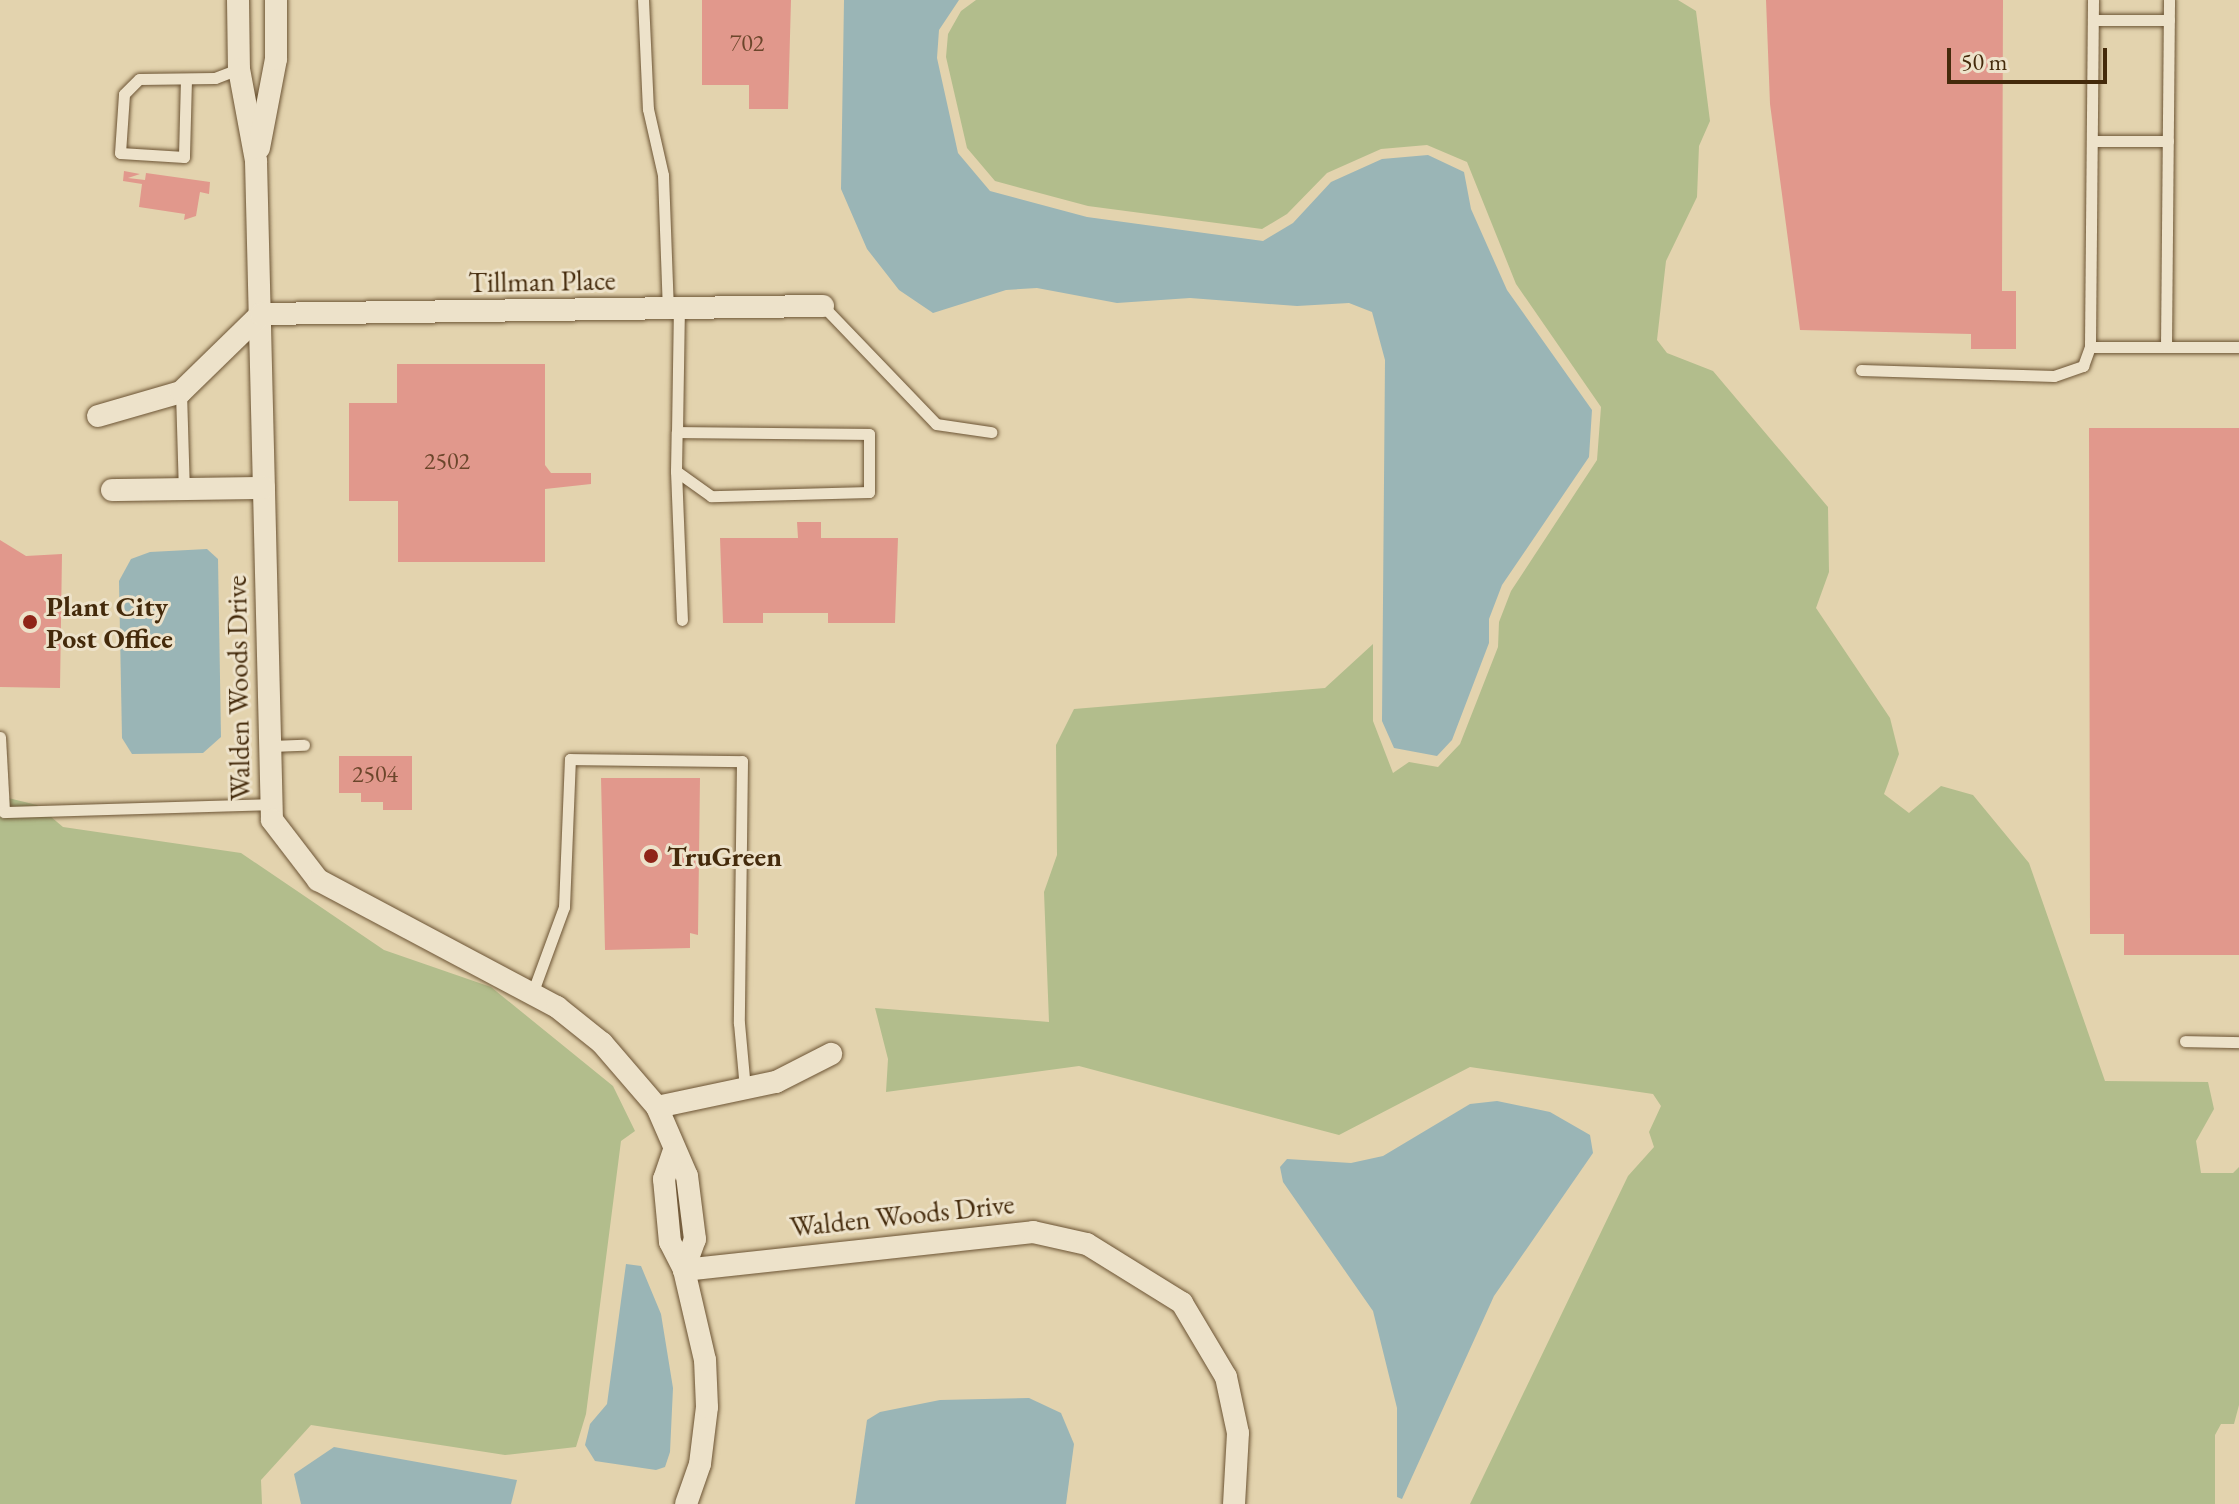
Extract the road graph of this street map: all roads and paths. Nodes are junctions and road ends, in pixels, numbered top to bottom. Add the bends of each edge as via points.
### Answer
1 (238, 0) edge
2 (276, 0) edge
3 (643, 0) edge
4 (2093, 0) edge
5 (2169, 0) edge
6 (2093, 20) junction
7 (2169, 20) junction
8 (239, 69) junction
9 (186, 79) junction
10 (2092, 141) junction
11 (2168, 141) junction
12 (256, 161) junction
13 (823, 306) joint
14 (674, 310) junction
15 (261, 314) junction
16 (2090, 347) junction
17 (2166, 347) junction
18 (2239, 347) edge
19 (1861, 370) dead end
20 (181, 392) junction
21 (98, 416) dead end
22 (677, 432) junction
23 (991, 432) dead end
24 (676, 471) junction
25 (264, 488) junction
26 (112, 490) dead end
27 (184, 492) junction
28 (682, 620) dead end
29 (0, 737) edge
30 (304, 745) dead end
31 (269, 746) junction
32 (270, 804) junction
33 (532, 994) junction
34 (2185, 1041) dead end
35 (2239, 1042) edge
36 (831, 1054) dead end
37 (745, 1089) junction
38 (657, 1107) junction
39 (684, 1270) junction
40 (686, 1504) edge
41 (1234, 1504) edge

1 - 8 street, Walden Woods Drive
2 - 12 street, Walden Woods Drive via 276,59
3 - 14 lane via 648,109 663,175
4 - 6 lane
5 - 7 lane
6 - 7 lane
6 - 10 lane
7 - 11 lane
8 - 9 lane via 215,78
8 - 12 street, Walden Woods Drive
9 - 9 lane via 139,79 124,94 120,153 184,157
10 - 11 lane
10 - 16 lane
11 - 17 lane
12 - 15 street, Walden Woods Drive
13 - 14 street, Tillman Place
13 - 23 lane via 936,424
14 - 15 street, Tillman Place
14 - 22 lane
15 - 20 street
15 - 25 street, Walden Woods Drive
16 - 17 lane
16 - 19 lane via 2083,366 2054,376
17 - 18 lane
20 - 21 street
20 - 27 lane
22 - 24 lane
22 - 24 lane via 869,434 869,492 711,496
24 - 28 lane
25 - 27 street
25 - 31 street, Walden Woods Drive
26 - 27 street
29 - 32 lane via 4,812
30 - 31 lane
31 - 32 street, Walden Woods Drive
32 - 33 street, Walden Woods Drive via 272,820 318,880
33 - 37 lane via 564,907 570,759 742,761 739,1023
33 - 38 street, Walden Woods Drive via 602,1043
34 - 35 lane
36 - 37 street via 776,1082
37 - 38 street
38 - 39 street, Walden Woods Drive via 673,1153 664,1179 670,1242
39 - 40 street, Walden Woods Drive via 705,1360 707,1407 700,1464
39 - 41 street, Walden Woods Drive via 987,1232 1033,1232 1087,1244 1182,1303 1226,1377 1238,1433

